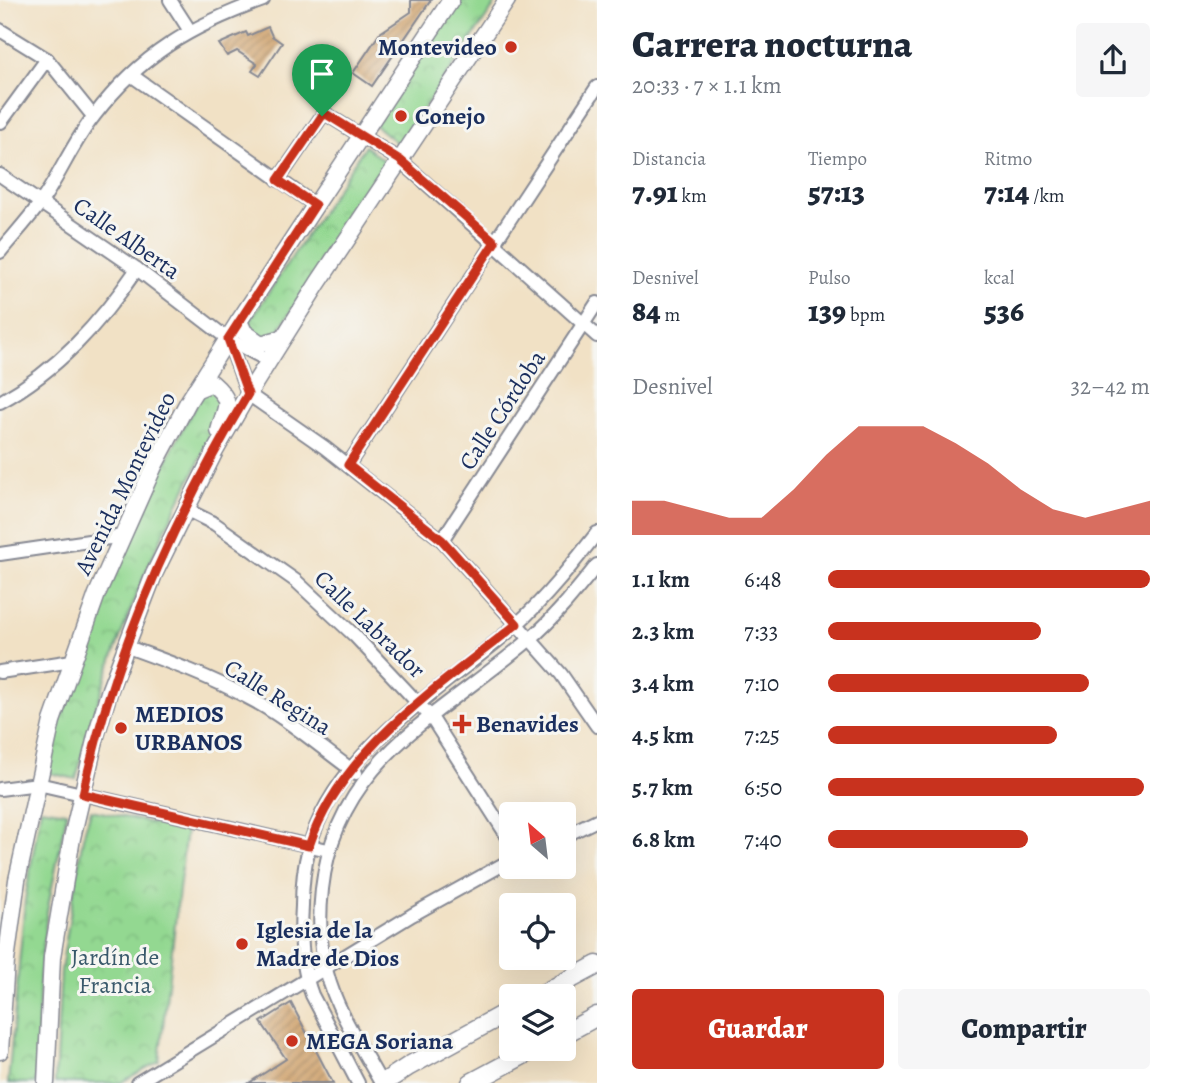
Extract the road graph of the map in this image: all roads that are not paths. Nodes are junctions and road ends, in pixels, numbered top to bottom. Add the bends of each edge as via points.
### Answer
1 (170, 0) edge
2 (263, 0) edge
3 (451, 0) edge
4 (507, 0) edge
5 (0, 30) edge
6 (190, 31) junction
7 (47, 59) junction
8 (131, 75) junction
9 (597, 87) edge
10 (93, 116) junction
11 (1, 122) edge
12 (361, 134) junction
13 (400, 160) junction
14 (0, 175) edge
15 (278, 180) junction
16 (41, 203) junction
17 (315, 205) junction
18 (495, 242) junction
19 (0, 252) edge
20 (137, 269) junction
21 (597, 303) edge
22 (239, 321) junction
23 (584, 324) junction
24 (597, 336) edge
25 (284, 338) junction
26 (228, 339) junction
27 (269, 361) junction
28 (195, 390) junction
29 (248, 394) junction
30 (0, 402) edge
31 (215, 451) junction
32 (348, 465) junction
33 (185, 509) junction
34 (597, 533) edge
35 (123, 536) junction
36 (442, 540) junction
37 (0, 554) edge
38 (597, 565) edge
39 (517, 624) junction
40 (531, 639) junction
41 (125, 646) junction
42 (72, 661) junction
43 (0, 672) edge
44 (419, 702) junction
45 (431, 717) junction
46 (597, 726) edge
47 (352, 770) junction
48 (365, 779) junction
49 (38, 784) junction
50 (0, 789) edge
51 (83, 794) junction
52 (597, 820) edge
53 (499, 823) edge
54 (576, 830) edge
55 (309, 846) junction
56 (328, 850) junction
57 (499, 867) edge
58 (597, 965) edge
59 (326, 967) junction
60 (306, 980) junction
61 (561, 984) edge
62 (597, 1016) edge
63 (499, 1017) edge
64 (576, 1027) edge
65 (0, 1051) edge
66 (512, 1061) edge
67 (46, 1083) edge
68 (136, 1083) edge
69 (358, 1083) edge
70 (382, 1083) edge
71 (471, 1083) edge

1 - 6 street
2 - 6 street
3 - 12 street, Avenida Montevideo
4 - 13 street
5 - 7 street
6 - 8 street
7 - 10 street
7 - 11 street
8 - 10 street
8 - 15 street
9 - 18 street
10 - 16 street
12 - 13 street
12 - 15 street via 322,116
12 - 17 street, Avenida Montevideo
13 - 18 street
13 - 25 street
14 - 16 street, Calle Alberta
15 - 17 street
16 - 19 street
16 - 20 street, Calle Alberta
17 - 22 street, Avenida Montevideo
18 - 23 street
18 - 32 street
20 - 26 street, Calle Alberta
20 - 30 street via 87,334 46,371
21 - 23 street, Calle Córdoba
22 - 25 street via 244,332 261,344
22 - 26 street, Avenida Montevideo
23 - 24 street
23 - 36 street, Calle Córdoba
25 - 27 street
26 - 27 street, Calle Alberta
26 - 28 street, Avenida Montevideo
26 - 29 street
27 - 29 street
28 - 31 street via 212,383 226,396
28 - 35 street, Avenida Montevideo
29 - 31 street
29 - 32 street
31 - 33 street
32 - 36 street
33 - 41 street
33 - 44 street, Calle Labrador via 215,524 296,581
34 - 39 street
35 - 37 street
35 - 42 street, Avenida Montevideo
36 - 39 street
38 - 40 street
39 - 40 street
39 - 44 street
40 - 45 street
40 - 46 street
41 - 47 street, Calle Regina via 247,697
41 - 51 street
42 - 43 street
42 - 49 street, Avenida Montevideo
44 - 45 street, Calle Labrador
44 - 47 street
45 - 48 street
45 - 53 street, Calle Labrador
47 - 48 street, Calle Regina
47 - 55 street via 317,824
48 - 56 street via 345,809
49 - 50 street
49 - 51 street
49 - 65 street, Avenida Montevideo via 16,880
51 - 55 street
51 - 67 street via 52,957
52 - 54 street
55 - 56 street
55 - 60 street via 301,922
56 - 59 street via 320,910
57 - 59 street
58 - 61 main road
59 - 60 street
59 - 70 street via 339,1004
60 - 68 street
60 - 69 street
62 - 64 main road
63 - 70 main road
66 - 71 main road

